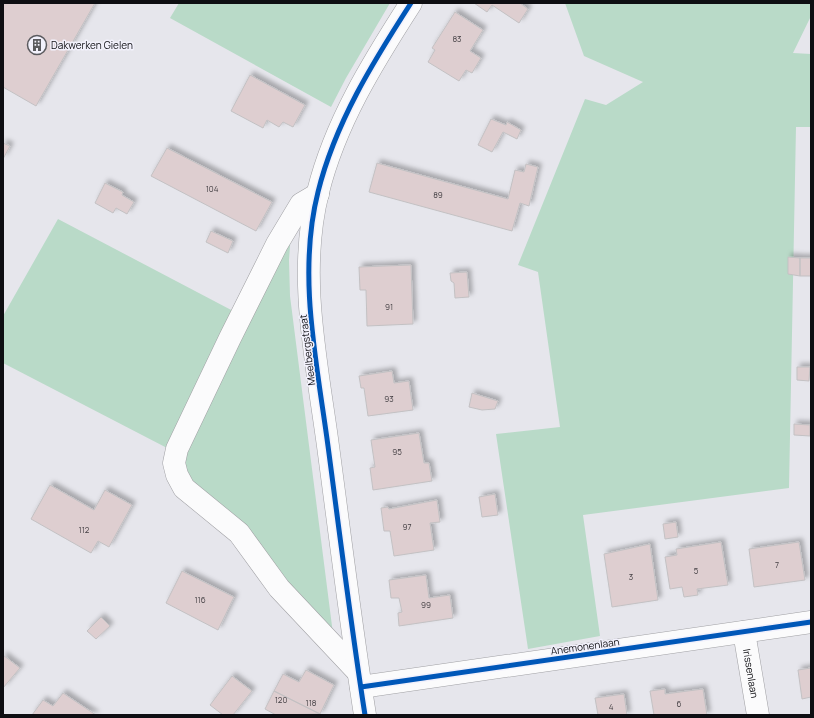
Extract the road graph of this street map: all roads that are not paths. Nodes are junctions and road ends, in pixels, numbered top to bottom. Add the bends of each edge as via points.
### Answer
1 (411, 3) edge
2 (318, 194) junction
3 (811, 622) edge
4 (744, 632) junction
5 (359, 679) junction
6 (365, 715) edge
7 (758, 715) edge

1 - 2 street, Meelbergstraat via 349,106 328,156
2 - 5 street, Meelbergstraat via 310,234 308,285
2 - 5 street via 301,204 277,244 177,449 174,463 184,488 239,533 279,588
3 - 4 street, Anemonenlaan
4 - 5 street, Anemonenlaan
4 - 7 street, Irissenlaan
5 - 6 street, Meelbergstraat

